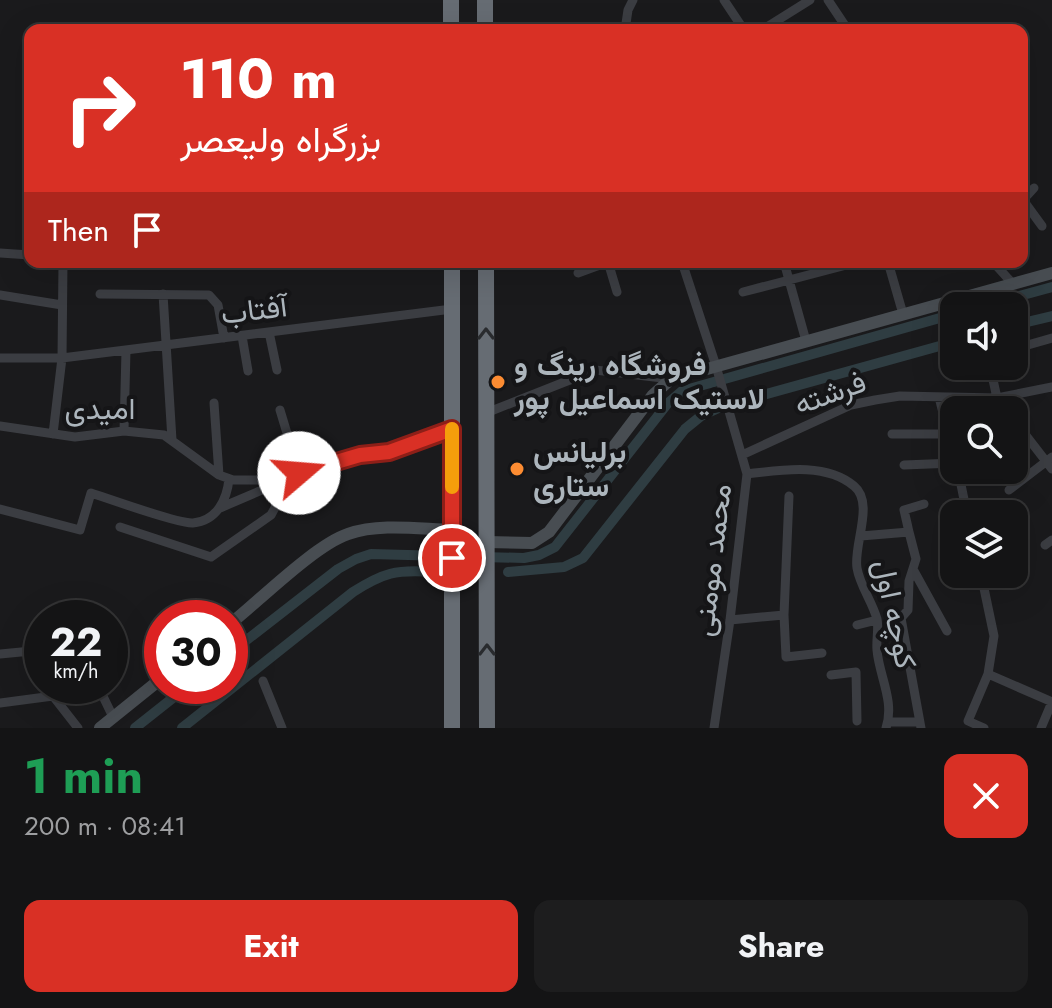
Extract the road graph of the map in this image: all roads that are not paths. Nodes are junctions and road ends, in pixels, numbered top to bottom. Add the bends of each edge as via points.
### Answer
1 (451, 0) edge
2 (485, 0) edge
3 (633, 0) edge
4 (724, 0) edge
5 (810, 0) edge
6 (828, 0) edge
7 (451, 24) edge
8 (485, 24) edge
9 (626, 24) edge
10 (740, 24) edge
11 (780, 24) edge
12 (844, 24) edge
13 (1034, 188) dead end
14 (1028, 194) edge
15 (1028, 208) edge
16 (1042, 226) dead end
17 (0, 253) edge
18 (24, 255) edge
19 (63, 268) edge
20 (452, 268) edge
21 (486, 268) edge
22 (592, 268) edge
23 (610, 268) edge
24 (684, 268) edge
25 (786, 268) edge
26 (835, 268) edge
27 (890, 268) edge
28 (998, 268) edge
29 (578, 273) dead end
30 (1052, 273) edge
31 (789, 280) junction
32 (1013, 284) junction
33 (617, 292) dead end
34 (743, 292) dead end
35 (100, 294) dead end
36 (163, 294) junction
37 (0, 295) edge
38 (62, 305) junction
39 (452, 309) junction
40 (903, 314) junction
41 (269, 332) junction
42 (242, 336) junction
43 (224, 338) junction
44 (1052, 338) edge
45 (806, 341) junction
46 (167, 345) junction
47 (1028, 345) edge
48 (126, 350) junction
49 (0, 358) edge
50 (62, 358) junction
51 (277, 370) dead end
52 (717, 370) junction
53 (248, 371) dead end
54 (671, 379) junction
55 (1052, 387) edge
56 (1007, 396) edge
57 (939, 397) joint
58 (940, 402) edge
59 (214, 403) dead end
60 (280, 410) dead end
61 (486, 413) junction
62 (0, 426) edge
63 (452, 429) junction
64 (124, 431) junction
65 (53, 434) junction
66 (892, 434) dead end
67 (940, 434) edge
68 (1028, 437) edge
69 (172, 440) junction
70 (742, 455) junction
71 (1050, 463) edge
72 (940, 464) edge
73 (904, 465) dead end
74 (299, 473) junction
75 (747, 474) junction
76 (224, 477) junction
77 (278, 482) junction
78 (1009, 490) dead end
79 (789, 496) dead end
80 (924, 504) dead end
81 (220, 508) junction
82 (0, 509) edge
83 (120, 527) dead end
84 (452, 530) junction
85 (909, 532) junction
86 (861, 536) junction
87 (486, 542) junction
88 (914, 571) junction
89 (984, 588) edge
90 (248, 609) edge
91 (784, 615) junction
92 (730, 620) junction
93 (877, 620) junction
94 (857, 625) dead end
95 (947, 631) dead end
96 (24, 652) edge
97 (822, 653) dead end
98 (0, 654) edge
99 (988, 674) junction
100 (831, 675) dead end
101 (263, 681) dead end
102 (144, 692) edge
103 (0, 703) edge
104 (107, 704) edge
105 (113, 717) junction
106 (857, 721) dead end
107 (887, 725) edge
108 (920, 725) edge
109 (78, 728) edge
110 (100, 728) edge
111 (282, 728) edge
112 (452, 728) edge
113 (487, 728) edge
114 (714, 728) edge
115 (984, 728) edge
116 (1041, 728) edge

1 - 7 highway
2 - 8 highway
3 - 9 street
4 - 10 street
5 - 11 street
6 - 12 street
13 - 14 street
15 - 16 street
17 - 18 street
19 - 38 street
20 - 39 highway
61 -> 21 highway
22 - 29 street
23 - 33 street
24 - 52 street, محمد مومنی
25 - 31 street
26 - 31 street
27 - 40 street
28 - 32 street
30 - 32 main road
31 - 34 street
31 - 45 street
32 - 40 main road
35 - 36 street
36 - 43 street via 213,297
36 - 46 street
37 - 38 street
38 - 50 street
39 - 41 street, آفتاب
39 - 63 highway
40 - 45 main road
41 - 42 street, آفتاب
41 - 51 street
42 - 43 street, آفتاب
42 - 53 street
43 - 46 street, آفتاب
44 - 47 street
45 - 52 main road
46 - 48 street, آفتاب
46 - 69 street
48 - 50 street, آفتاب
48 - 64 street
49 - 50 street, آفتاب
50 - 65 street
52 - 54 main road
52 - 70 street, محمد مومنی
54 - 61 street via 595,370
54 - 87 main road via 653,395 549,532 532,543
55 - 56 street, فرشته
57 - 58 street
57 - 70 street, فرشته via 900,396 851,405
59 - 76 street
60 - 74 street
61 - 87 highway
62 - 65 street, امیدی
63 - 74 street via 389,452
63 - 84 highway
64 - 65 street, امیدی
64 - 69 street, امیدی
66 - 67 street
68 - 71 street
69 - 76 street, امیدی
70 - 75 street, محمد مومنی
71 - 78 street
72 - 73 street
74 - 77 street
75 - 86 street, کوچه اول via 789,469 838,476 863,498
75 - 92 street, محمد مومنی
76 - 77 street
76 - 81 street via 228,493
77 - 81 street
77 - 83 street via 271,515 211,557
79 - 91 street
80 - 85 street via 904,510
81 - 82 street via 191,523 91,493 80,530
84 - 90 main road via 377,528 346,534
84 - 112 highway
85 - 86 street
85 - 88 street
86 - 93 street, کوچه اول via 857,573
113 -> 87 highway
88 - 95 street
88 - 108 street via 908,610 901,618
89 - 99 street via 994,636
91 - 92 street
91 - 97 street via 786,657
92 - 114 street, محمد مومنی
93 - 94 street
93 - 107 street, کوچه اول
96 - 98 street
99 - 115 street via 968,721
99 - 116 street via 1052,702
100 - 106 street via 856,672
101 - 111 street
102 - 105 main road
103 - 109 street via 53,696
104 - 105 street
105 - 110 main road
107 - 108 street

